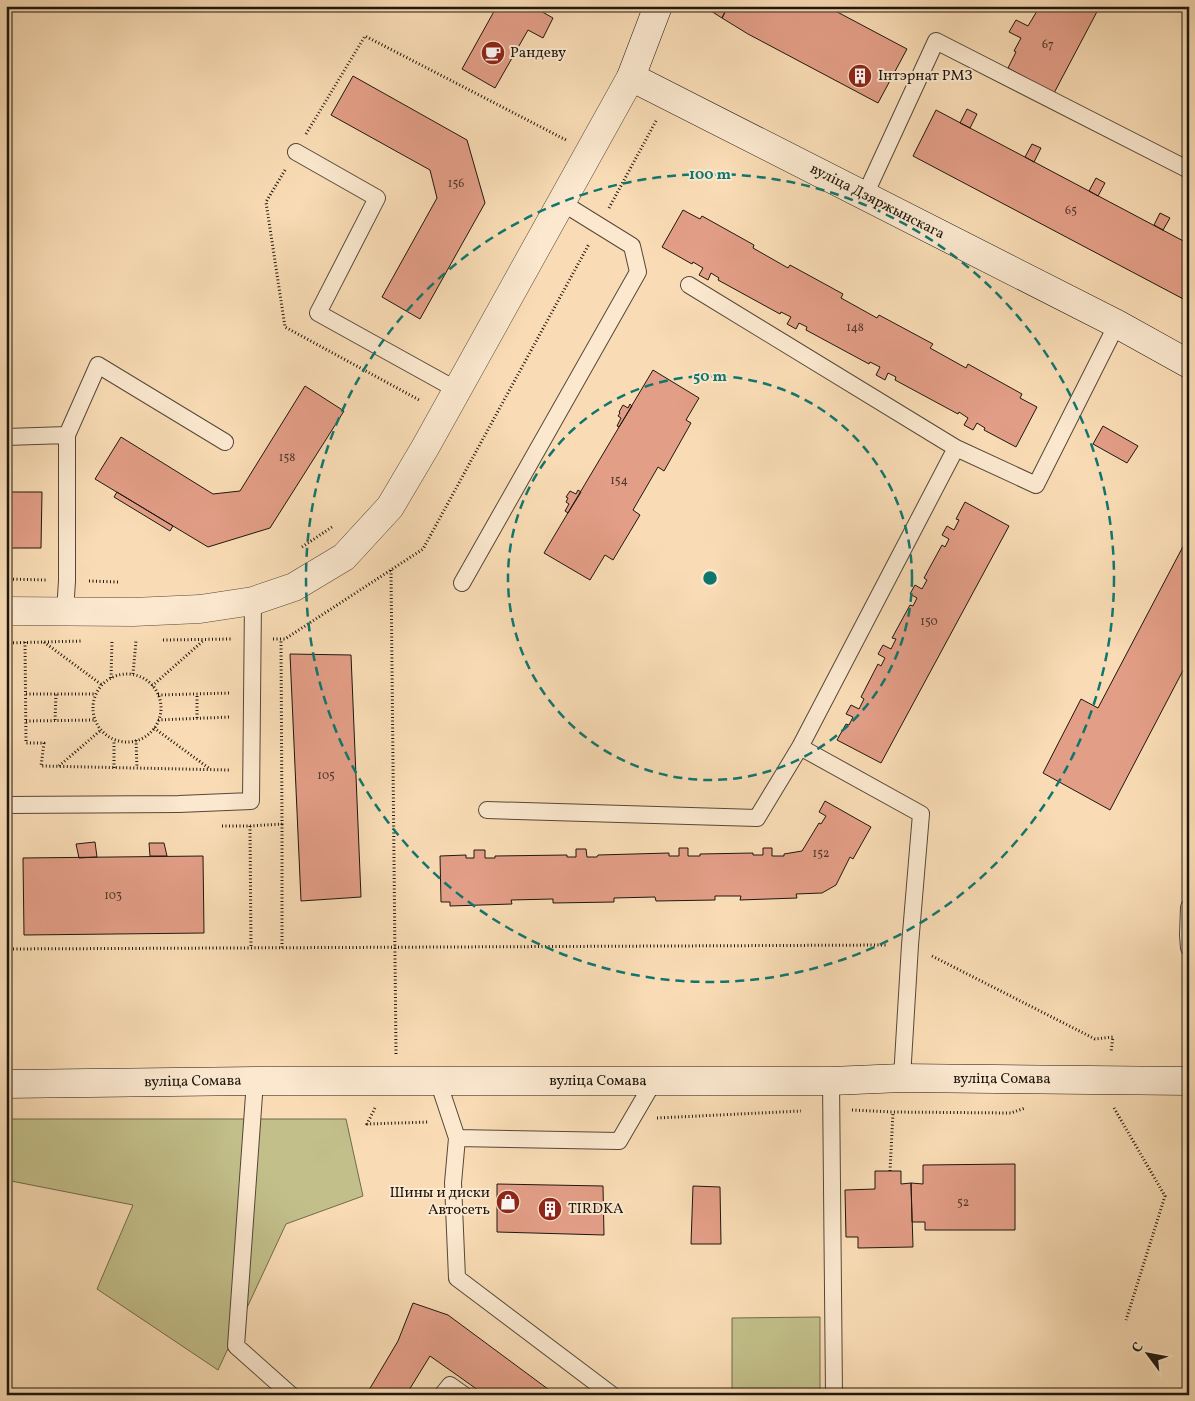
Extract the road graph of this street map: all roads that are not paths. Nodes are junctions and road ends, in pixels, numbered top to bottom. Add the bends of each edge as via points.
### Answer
1 (658, 6) edge
2 (631, 77) junction
3 (296, 152) road end
4 (1189, 170) edge
5 (865, 196) junction
6 (561, 202) junction
7 (689, 285) dead end
8 (1117, 324) junction
9 (1189, 364) edge
10 (446, 384) junction
11 (67, 434) junction
12 (6, 437) edge
13 (225, 442) dead end
14 (956, 448) junction
15 (462, 583) dead end
16 (253, 601) junction
17 (6, 611) edge
18 (65, 612) junction
19 (800, 747) junction
20 (6, 805) edge
21 (487, 810) dead end
22 (1189, 907) edge
23 (1189, 948) edge
24 (902, 1078) junction
25 (255, 1081) junction
26 (438, 1081) junction
27 (654, 1081) junction
28 (831, 1081) junction
29 (1189, 1081) edge
30 (6, 1084) edge
31 (458, 1138) junction
32 (291, 1395) edge
33 (442, 1395) edge
34 (464, 1395) edge
35 (612, 1395) edge
36 (834, 1395) edge

1 - 2 street
2 - 5 street, вуліца Дзяржынскага
2 - 6 street
3 - 10 lane via 377,198 318,313
4 - 5 lane via 936,42
5 - 8 street, вуліца Дзяржынскага
6 - 10 street
6 - 15 lane via 632,246 638,272
7 - 14 lane
8 - 9 street, вуліца Дзяржынскага
8 - 14 lane via 1036,485
10 - 16 street via 426,446 390,507 344,557 294,587
11 - 12 lane
11 - 13 lane via 98,364
11 - 18 lane
14 - 19 lane
16 - 18 street via 200,609
16 - 20 lane via 252,801
17 - 18 street
19 - 21 lane via 757,818
19 - 24 lane via 921,814
22 - 23 lane
24 - 28 street, вуліца Сомава
24 - 29 street, вуліца Сомава
25 - 26 street, вуліца Сомава
25 - 30 street, вуліца Сомава
25 - 32 lane via 236,1346
26 - 27 street, вуліца Сомава
26 - 31 lane
27 - 28 street, вуліца Сомава
27 - 31 lane via 619,1141
28 - 36 lane
31 - 35 lane via 453,1182 458,1278
33 - 34 lane via 450,1385

